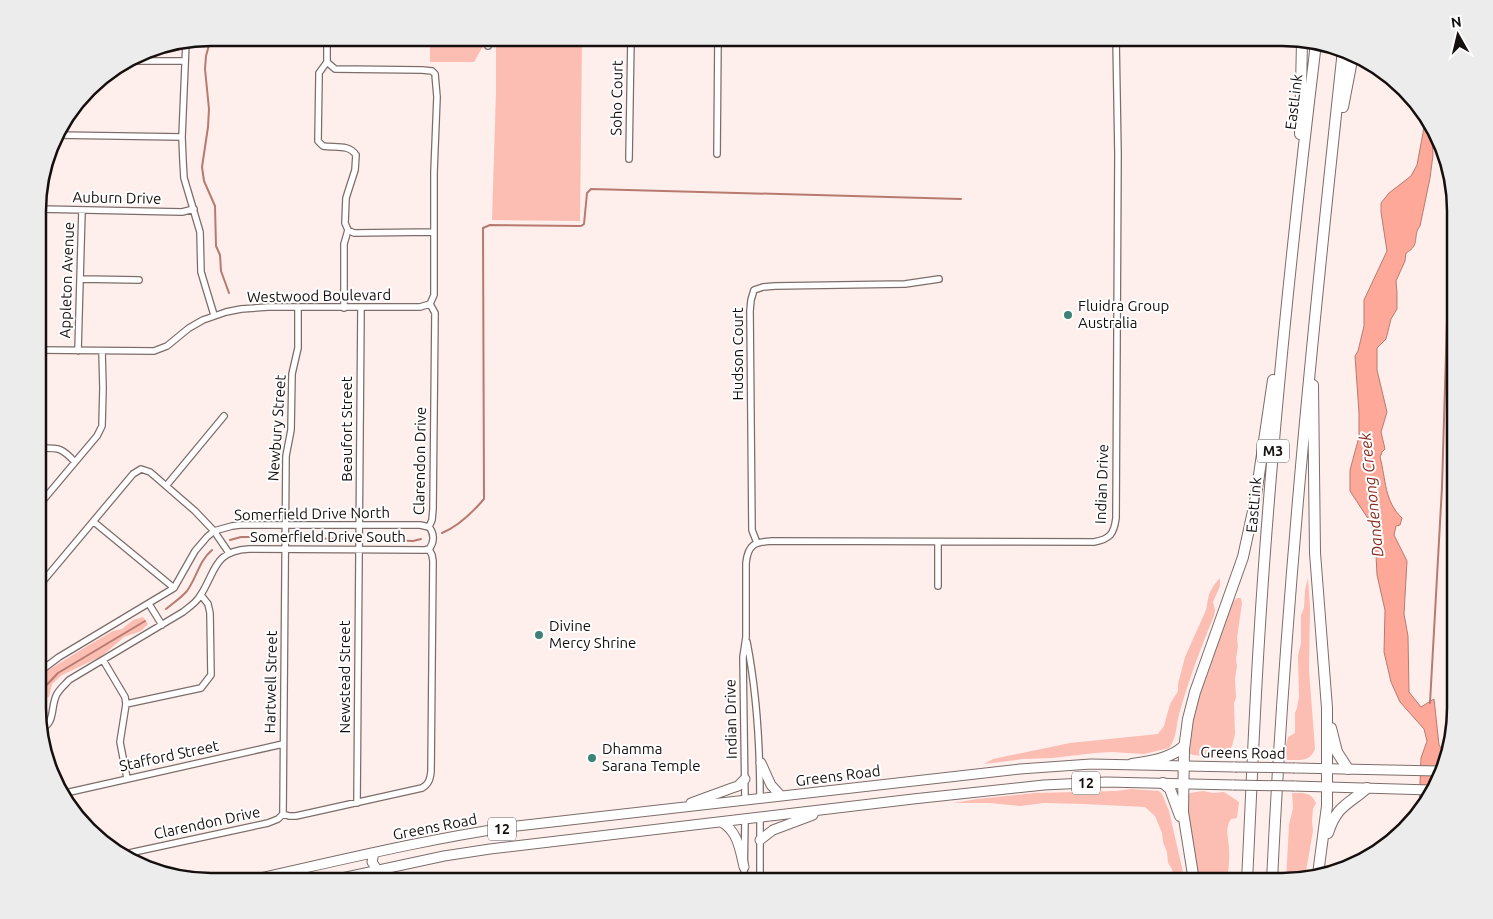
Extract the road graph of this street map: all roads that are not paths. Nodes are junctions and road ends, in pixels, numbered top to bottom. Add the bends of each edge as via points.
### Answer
1 (1116, 46) edge
2 (327, 47) edge
3 (631, 47) edge
4 (718, 47) edge
5 (186, 48) edge
6 (1302, 48) edge
7 (1315, 50) edge
8 (1342, 58) edge
9 (143, 61) edge
10 (185, 61) junction
11 (328, 62) junction
12 (1351, 62) edge
13 (65, 135) edge
14 (182, 137) junction
15 (717, 154) dead end
16 (629, 159) dead end
17 (1330, 172) junction
18 (1300, 180) junction
19 (46, 209) edge
20 (194, 209) junction
21 (82, 210) junction
22 (348, 230) junction
23 (433, 232) junction
24 (1291, 261) junction
25 (80, 279) junction
26 (939, 279) dead end
27 (139, 280) dead end
28 (430, 304) junction
29 (298, 307) junction
30 (344, 308) junction
31 (360, 308) junction
32 (214, 315) junction
33 (1312, 334) junction
34 (46, 350) edge
35 (78, 351) junction
36 (102, 351) junction
37 (224, 416) dead end
38 (46, 448) edge
39 (75, 462) junction
40 (166, 486) junction
41 (46, 497) edge
42 (94, 522) junction
43 (286, 525) junction
44 (359, 525) junction
45 (429, 527) junction
46 (214, 531) junction
47 (938, 542) junction
48 (757, 543) junction
49 (429, 549) junction
50 (286, 550) junction
51 (359, 551) junction
52 (229, 553) junction
53 (46, 578) edge
54 (938, 586) dead end
55 (174, 588) junction
56 (201, 595) junction
57 (149, 604) junction
58 (162, 625) junction
59 (746, 637) junction
60 (103, 660) junction
61 (46, 667) edge
62 (126, 704) junction
63 (1328, 708) junction
64 (48, 725) edge
65 (283, 744) junction
66 (1184, 746) junction
67 (760, 763) junction
68 (1132, 764) junction
69 (1184, 765) junction
70 (1327, 768) junction
71 (1348, 769) junction
72 (1434, 771) edge
73 (126, 778) junction
74 (745, 779) junction
75 (1163, 783) junction
76 (1183, 784) junction
77 (1327, 786) junction
78 (1367, 788) junction
79 (1425, 790) edge
80 (69, 792) edge
81 (781, 796) junction
82 (760, 799) junction
83 (745, 800) junction
84 (357, 803) junction
85 (677, 808) junction
86 (837, 808) junction
87 (283, 814) junction
88 (760, 817) junction
89 (745, 819) junction
90 (721, 822) junction
91 (760, 840) junction
92 (1187, 841) junction
93 (1322, 848) junction
94 (132, 852) edge
95 (374, 853) junction
96 (744, 867) junction
97 (1319, 869) edge
98 (378, 871) junction
99 (760, 872) edge
100 (1192, 872) edge
101 (1247, 872) edge
102 (1272, 872) edge
103 (287, 873) edge
104 (370, 873) edge
105 (744, 873) edge

1 - 47 street, Indian Drive via 1116,518 1113,533 1105,540 1094,542
2 - 11 street
3 - 16 street, Soho Court
4 - 15 street
5 - 10 street
6 - 18 highway
7 - 18 highway, EastLink / M3
8 - 17 highway, M3
9 - 10 street
10 - 14 street
11 - 22 street via 318,77 318,140 323,146 347,147 356,154 355,170 346,198 345,223
11 - 23 street, Clarendon Drive via 339,70 422,70 435,74
12 - 17 highway
13 - 14 street
14 - 20 street via 184,178
17 - 33 highway, M3
18 - 24 highway, EastLink / M3
19 - 21 street, Auburn Drive
20 - 21 street, Auburn Drive via 182,212
20 - 32 street via 200,232 202,272
21 - 25 street, Appleton Avenue
22 - 23 street via 354,233
22 - 30 street via 344,244
23 - 28 street, Clarendon Drive via 434,295
24 - 66 highway via 1248,537 1190,708
24 - 101 highway, EastLink / M3 via 1260,623
25 - 27 street
25 - 35 street, Appleton Avenue
26 - 48 street, Hudson Court via 905,284 775,286 754,290 750,311 752,530
28 - 31 street, Westwood Boulevard
28 - 45 street, Clarendon Drive via 435,312 435,322 433,509
29 - 30 street, Westwood Boulevard
29 - 32 street, Westwood Boulevard via 241,309
29 - 43 street, Newbury Street via 298,348 292,374 292,430 286,456
30 - 31 street, Westwood Boulevard
31 - 44 street, Beaufort Street
32 - 36 street, Westwood Boulevard via 159,350
33 - 63 highway via 1315,553
33 - 102 highway, M3 via 1279,743
34 - 35 street, Westwood Boulevard
35 - 36 street, Westwood Boulevard
36 - 39 street via 102,426
37 - 40 street
38 - 39 street via 63,450
39 - 41 street
40 - 42 street via 150,472 136,471
40 - 46 street
42 - 53 street
42 - 55 street
43 - 44 street, Somerfield Drive North
43 - 46 street, Somerfield Drive North via 240,525
43 - 50 street, Newbury Street
44 - 45 street, Somerfield Drive North
44 - 51 street, Beaufort Street
45 - 49 street, Clarendon Drive via 433,542
46 - 52 street
46 - 55 street, Somerfield Drive North via 195,551
47 - 48 street, Indian Drive
47 - 54 street
48 - 59 street, Indian Drive via 751,547 746,562
49 - 51 street, Somerfield Drive South
49 - 84 street, Clarendon Drive via 432,555 430,778 422,788
50 - 51 street, Somerfield Drive South
50 - 52 street, Somerfield Drive South via 249,549
50 - 65 street, Hartwell Street
51 - 84 street, Newstead Street
52 - 56 street, Somerfield Drive South via 217,563
55 - 57 street, Somerfield Drive North
56 - 58 street, Somerfield Drive South
56 - 62 street via 210,613 211,675 208,681 201,688
57 - 58 street
57 - 61 street, Somerfield Drive North
58 - 60 street, Somerfield Drive South
59 - 67 street, Indian Drive
59 - 74 street, Indian Drive via 742,657
60 - 62 street
60 - 64 street, Somerfield Drive South via 62,687 56,695 52,719
62 - 73 street via 120,742
63 - 70 highway
63 - 71 highway via 1337,752
65 - 73 street, Stafford Street
65 - 87 street, Hartwell Street
66 - 68 highway via 1164,757
66 - 69 highway
67 - 81 main road via 774,790
67 - 82 street, Indian Drive
68 - 69 main road, Greens Road / 12
68 - 81 main road, Greens Road / 12 via 1020,769
69 - 70 main road, Greens Road / 12, bridge
69 - 76 highway
70 - 71 main road, Greens Road / 12
70 - 77 highway
71 - 72 main road, Greens Road / 12
73 - 80 street, Stafford Street
74 - 83 street, Indian Drive
74 - 85 main road via 738,786
75 - 76 main road, Greens Road / 12
75 - 86 main road, Greens Road / 12 via 1044,785
75 - 92 highway via 1174,798
76 - 77 main road, Greens Road / 12, bridge
76 - 92 highway
77 - 78 main road, Greens Road / 12
77 - 93 highway
78 - 79 main road, Greens Road / 12
78 - 93 highway via 1335,816
81 - 82 main road, Greens Road / 12
82 - 83 main road, Greens Road / 12
82 - 88 main road
83 - 85 main road, Greens Road / 12
83 - 89 main road
84 - 87 street, Clarendon Drive via 296,816
85 - 95 main road, Greens Road / 12 via 470,833
86 - 88 main road, Greens Road / 12
86 - 91 main road via 773,830
87 - 94 street, Clarendon Drive via 268,823
88 - 89 main road, Greens Road / 12
88 - 91 street
89 - 90 main road, Greens Road / 12
89 - 96 street
90 - 96 main road via 733,833
90 - 98 main road, Greens Road / 12 via 490,849
91 - 99 street
92 - 100 highway
93 - 97 highway
95 - 98 main road via 372,862
95 - 103 main road, Greens Road / 12
96 - 105 street
98 - 104 main road, Greens Road / 12

